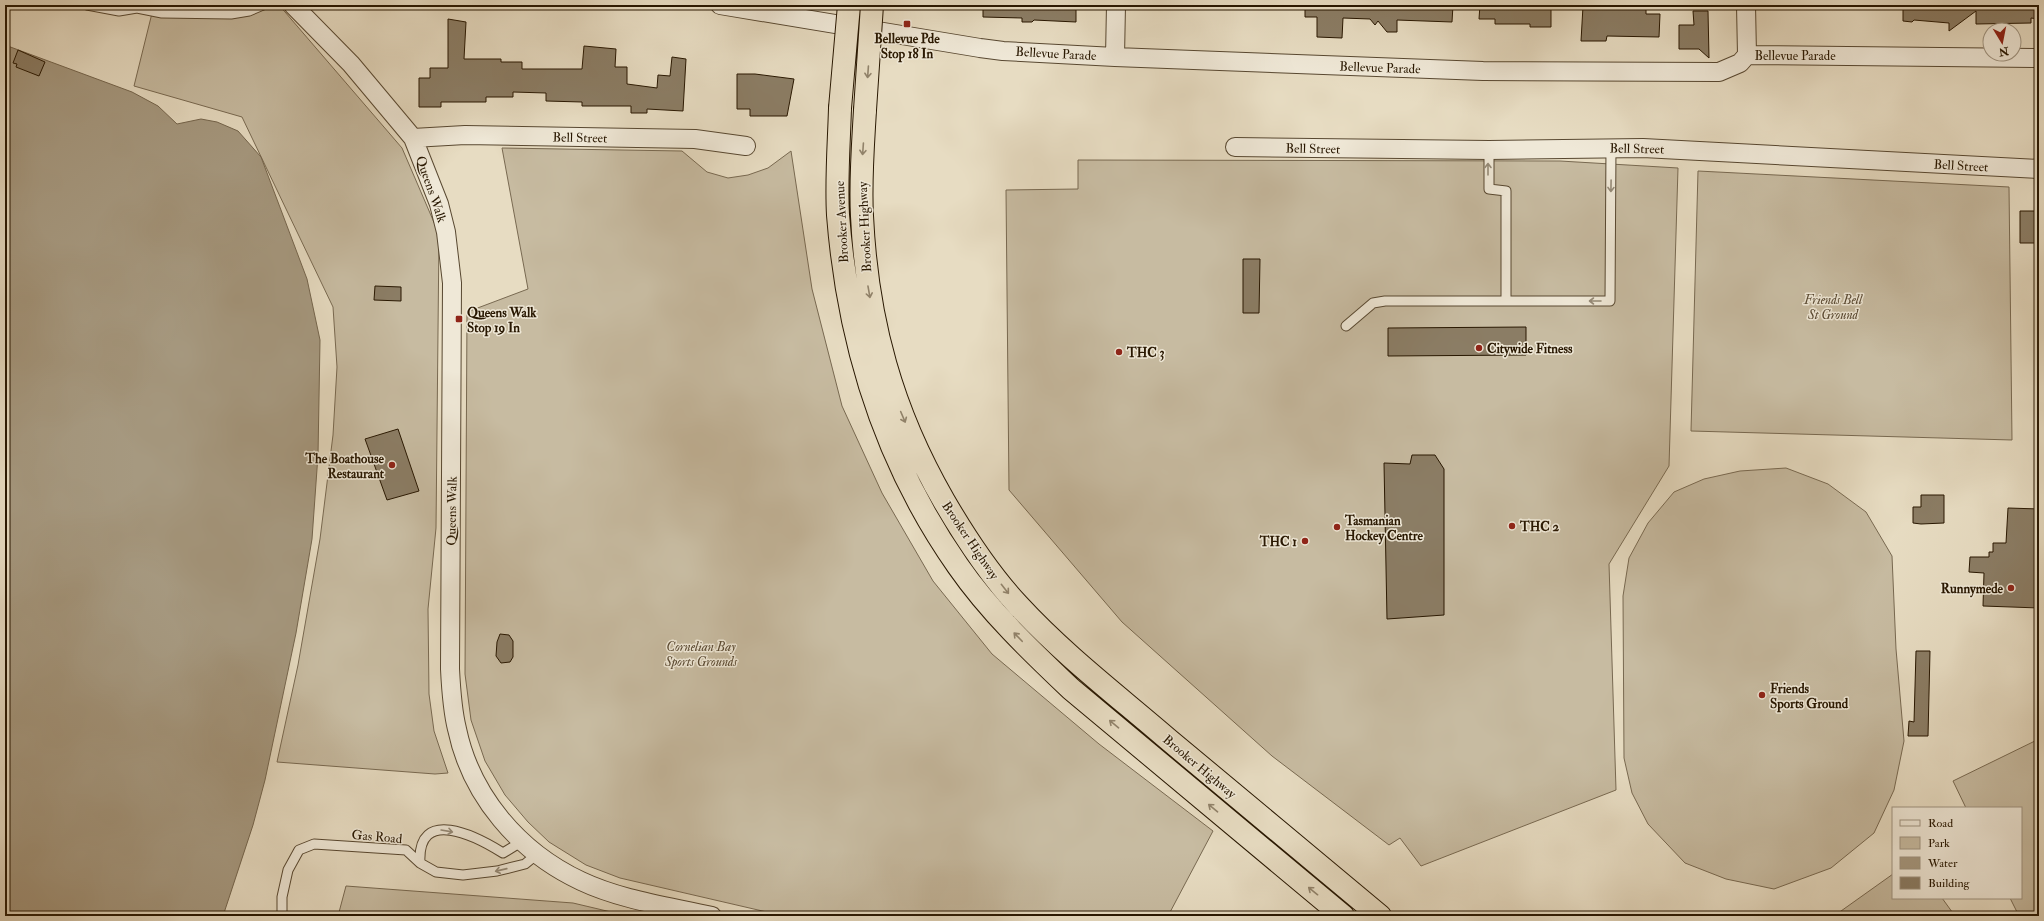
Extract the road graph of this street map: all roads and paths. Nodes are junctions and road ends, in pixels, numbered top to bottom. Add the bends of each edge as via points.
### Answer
1 (87, 5) edge
2 (263, 5) edge
3 (293, 5) edge
4 (720, 5) edge
5 (849, 5) edge
6 (872, 5) edge
7 (1116, 5) edge
8 (1746, 5) edge
9 (135, 7) edge
10 (1747, 55) junction
11 (1116, 57) junction
12 (2039, 58) edge
13 (413, 138) junction
14 (746, 146) dead end
15 (1235, 147) dead end
16 (1611, 147) junction
17 (1489, 150) junction
18 (2039, 170) edge
19 (1506, 302) junction
20 (1346, 326) dead end
21 (855, 335) joint
22 (521, 842) junction
23 (536, 855) junction
24 (420, 862) junction
25 (282, 916) edge
26 (712, 916) edge
27 (1343, 916) edge
28 (1380, 916) edge

1 - 9 lane via 119,11
2 - 9 lane via 231,14 162,12
3 - 13 street, Queens Walk via 351,64
4 - 11 street, Bellevue Parade via 980,48
5 - 21 highway, Brooker Avenue, bridge via 840,108 838,214 846,287
6 -> 28 highway, Brooker Highway, bridge via 861,173 868,287 879,344 898,406 923,465 957,524 1016,603 1072,658
7 - 11 street
8 - 10 street
10 - 11 street, Bellevue Parade via 1740,63 1719,72 1483,71
10 - 12 street, Bellevue Parade
13 - 14 street, Bell Street via 465,135 695,139
13 - 22 street, Queens Walk via 439,204 448,244 452,283 452,705 457,731 473,775 502,821
15 - 17 street, Bell Street
16 - 17 street, Bell Street
16 - 18 street, Bell Street via 1687,149
16 -> 19 lane via 1610,301
19 -> 17 lane via 1506,191 1489,189
19 - 20 lane via 1379,302 1373,303
27 -> 21 highway, Brooker Highway via 1071,689 999,617 959,567 926,517 908,483 874,400
22 - 23 street, Queens Walk
24 -> 22 lane via 419,849 423,838 430,831 443,829 460,833 503,853
23 -> 24 lane, Gas Road via 525,864 498,871 463,875 436,872
23 - 26 street, Queens Walk via 580,881 599,888
24 - 25 lane, Gas Road via 406,850 314,844 299,850 288,870 282,897

